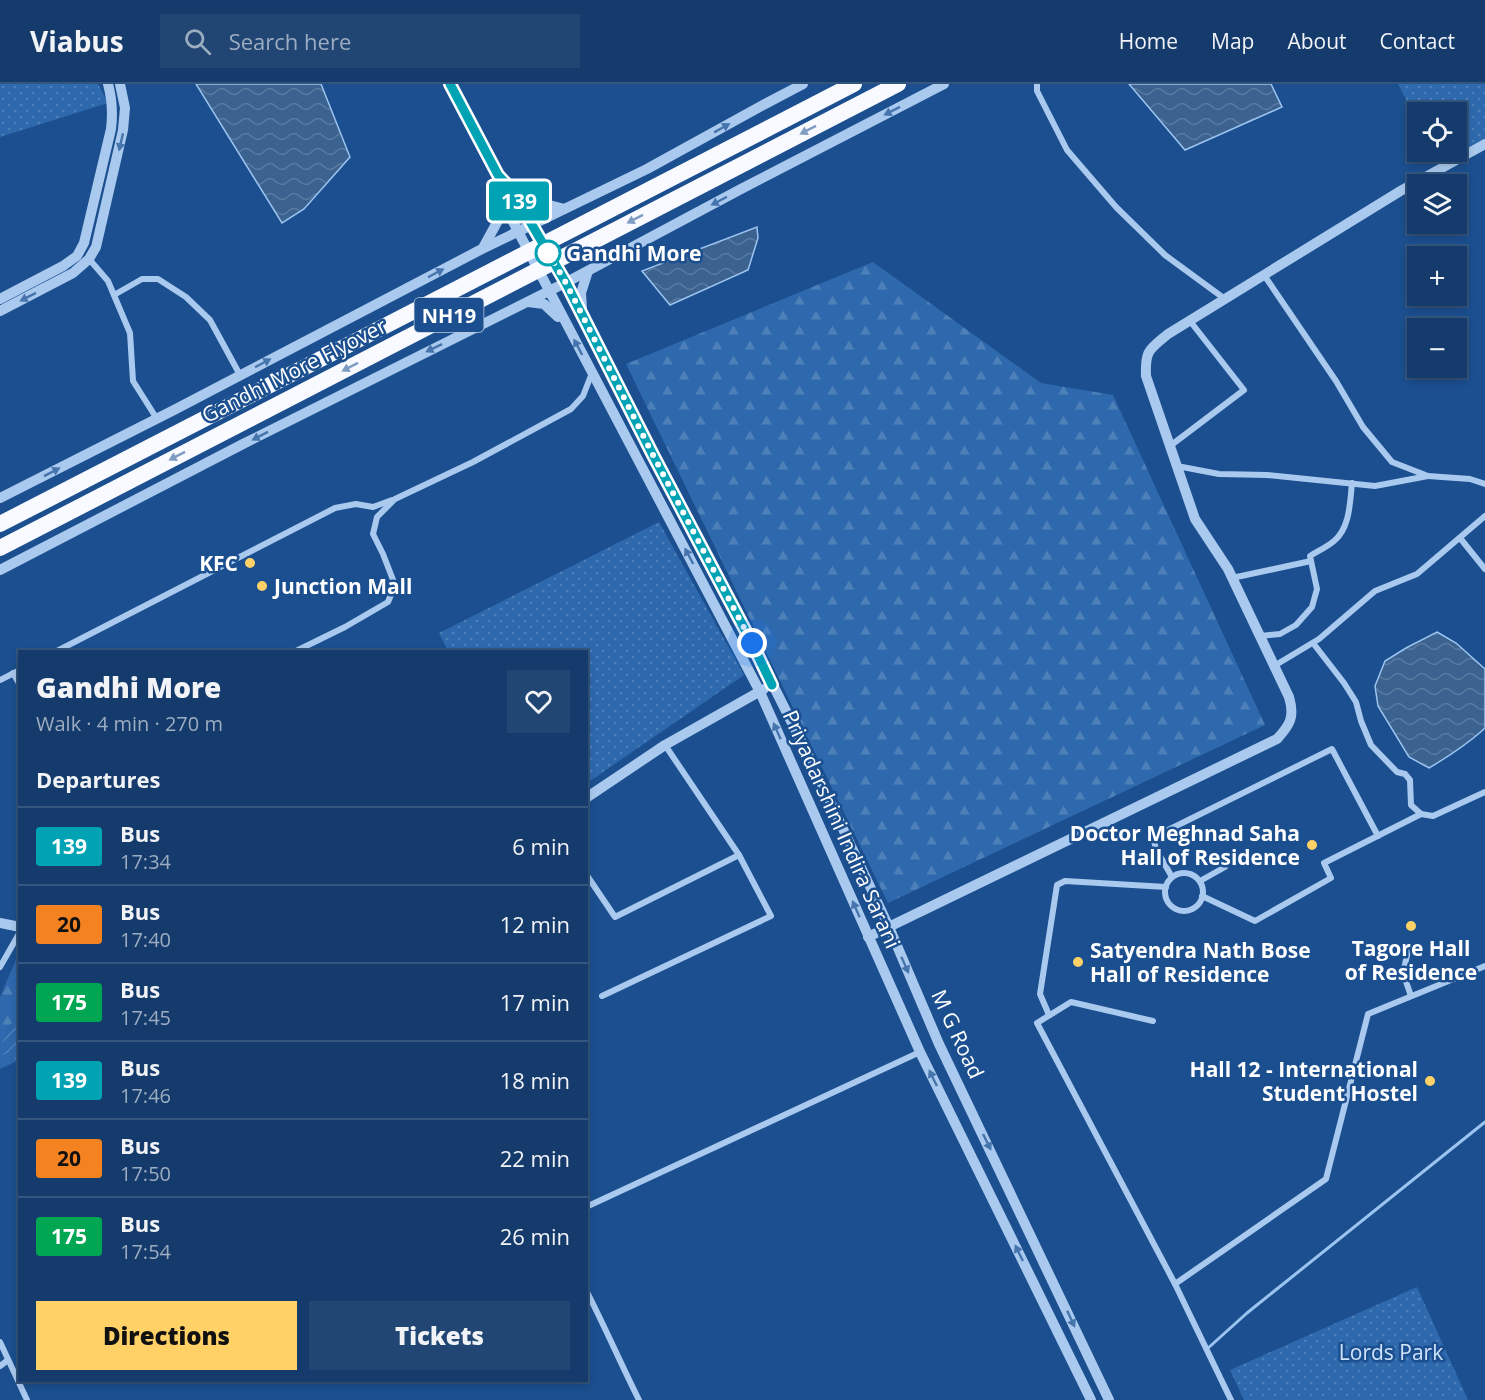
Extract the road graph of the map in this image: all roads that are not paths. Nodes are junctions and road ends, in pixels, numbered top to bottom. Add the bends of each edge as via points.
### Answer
1 (108, 84) edge
2 (120, 84) edge
3 (450, 84) edge
4 (803, 84) edge
5 (854, 84) edge
6 (898, 84) edge
7 (944, 84) edge
8 (1037, 84) edge
9 (1485, 144) edge
10 (498, 175) junction
11 (511, 189) junction
12 (94, 199) junction
13 (107, 204) junction
14 (504, 204) junction
15 (564, 209) junction
16 (532, 225) junction
17 (518, 231) junction
18 (483, 249) junction
19 (89, 259) junction
20 (588, 271) junction
21 (1264, 275) junction
22 (566, 283) junction
23 (549, 291) junction
24 (114, 295) junction
25 (0, 299) edge
26 (1225, 299) junction
27 (526, 302) junction
28 (0, 311) edge
29 (584, 319) junction
30 (1190, 321) junction
31 (568, 328) junction
32 (592, 373) junction
33 (240, 375) junction
34 (157, 419) junction
35 (1170, 446) junction
36 (1177, 466) junction
37 (1428, 476) junction
38 (1352, 483) junction
39 (1485, 484) edge
40 (0, 498) edge
41 (394, 500) junction
42 (1485, 516) edge
43 (0, 524) edge
44 (1460, 538) junction
45 (0, 548) edge
46 (1311, 561) junction
47 (1485, 569) edge
48 (0, 570) edge
49 (1232, 578) junction
50 (1260, 636) junction
51 (1313, 643) junction
52 (59, 650) edge
53 (298, 650) edge
54 (1274, 666) junction
55 (16, 672) edge
56 (0, 680) edge
57 (772, 685) junction
58 (759, 692) junction
59 (665, 745) junction
60 (1485, 792) edge
61 (588, 797) edge
62 (1421, 814) junction
63 (1378, 836) junction
64 (739, 855) junction
65 (1225, 867) dead end
66 (588, 877) edge
67 (1172, 877) junction
68 (1200, 881) junction
69 (1166, 887) junction
70 (1202, 896) junction
71 (0, 923) edge
72 (18, 927) edge
73 (889, 927) junction
74 (18, 936) edge
75 (868, 937) junction
76 (1409, 947) dead end
77 (1485, 966) edge
78 (0, 967) edge
79 (602, 996) dead end
80 (1411, 996) junction
81 (1049, 1015) junction
82 (1153, 1021) dead end
83 (920, 1052) junction
84 (588, 1206) edge
85 (1175, 1284) junction
86 (588, 1294) edge
87 (0, 1342) edge
88 (8, 1360) junction
89 (0, 1366) edge
90 (18, 1381) edge
91 (18, 1382) edge
92 (27, 1400) edge
93 (639, 1400) edge
94 (1091, 1400) edge
95 (1108, 1400) edge
96 (1231, 1400) edge

1 - 12 street via 113,117
2 -> 13 street via 125,108 123,130
3 - 10 street, Priyadarshini Indira Sarani
15 -> 4 street via 648,169
5 - 43 highway, Gandhi More Flyover / NH19, bridge
6 -> 45 highway, Gandhi More Flyover / NH19, bridge
7 -> 20 street
8 - 26 street via 1067,150 1116,207 1165,255
9 - 21 street
10 - 11 street, Priyadarshini Indira Sarani
10 - 14 street, Priyadarshini Indira Sarani via 499,195
11 - 15 street
11 - 16 street, Priyadarshini Indira Sarani
12 - 13 street
12 - 25 street via 84,243 76,256
13 - 19 street
14 - 17 street, Priyadarshini Indira Sarani
14 - 18 street
15 - 16 street
16 - 17 street
16 - 22 street, Priyadarshini Indira Sarani
17 - 18 street
17 - 23 street, Priyadarshini Indira Sarani
33 -> 18 street
19 - 24 street via 108,281
19 -> 28 street via 73,273
20 - 22 street
20 - 29 street via 580,301
21 - 26 street
21 - 37 street via 1363,427 1392,462
22 - 23 street
22 - 29 street, Priyadarshini Indira Sarani
23 - 27 street
23 - 31 street, Priyadarshini Indira Sarani
24 - 33 street via 142,279 158,279 186,297 210,320
24 - 34 street via 130,333 134,381
26 - 30 street
27 - 31 street via 544,304
27 -> 48 street
29 - 57 street, Priyadarshini Indira Sarani
30 - 35 street via 1168,334 1145,358 1146,376
30 - 35 street via 1244,390
32 -> 31 street, Priyadarshini Indira Sarani
32 - 41 street via 583,396 571,409
58 -> 32 street, Priyadarshini Indira Sarani
33 - 34 street
40 -> 34 street
35 - 36 street
36 - 38 street via 1219,474
36 - 49 street via 1195,519
37 - 38 street via 1375,486
37 - 39 street
38 - 46 street via 1344,527 1336,540 1310,556
41 - 52 street via 373,507 356,504 335,508
41 - 53 street via 377,517 373,534 395,585 388,602
42 - 44 street
44 - 47 street
44 - 51 street via 1418,574 1375,591
46 - 49 street
46 - 50 street via 1317,589 1312,607 1296,625 1280,634
49 - 50 street
50 - 54 street
51 - 54 street
51 - 62 street via 1356,702 1371,745 1410,780 1411,805
54 - 73 street via 1293,710 1288,727 1277,739
55 - 56 street
57 - 58 street
57 - 73 street, M G Road
58 - 59 street
75 -> 58 street, Priyadarshini Indira Sarani
59 - 61 street
59 - 64 street
60 - 62 street via 1433,816
62 - 63 street
63 - 67 street via 1332,749 1162,833 1154,841
63 - 70 street via 1324,863 1331,878 1255,921
64 - 66 street via 615,917
64 - 79 street via 771,915
65 - 68 street
67 - 68 street via 1184,873
67 - 69 street
68 - 70 street
69 - 70 street via 1167,900 1175,909 1193,908
69 - 81 street via 1065,881 1057,885 1040,994
71 - 72 street
73 - 75 street
73 -> 95 street, M G Road via 939,1044
74 - 78 street
75 - 83 street, Priyadarshini Indira Sarani
76 - 80 street via 1403,973
77 - 80 street
80 - 85 street via 1368,1014 1326,1179
81 - 82 street via 1071,1002
81 - 85 street via 1037,1023
83 - 84 street
94 -> 83 street, Priyadarshini Indira Sarani
85 - 96 street
86 - 93 street
87 - 88 street
88 - 89 street
88 - 90 street
91 - 92 street

